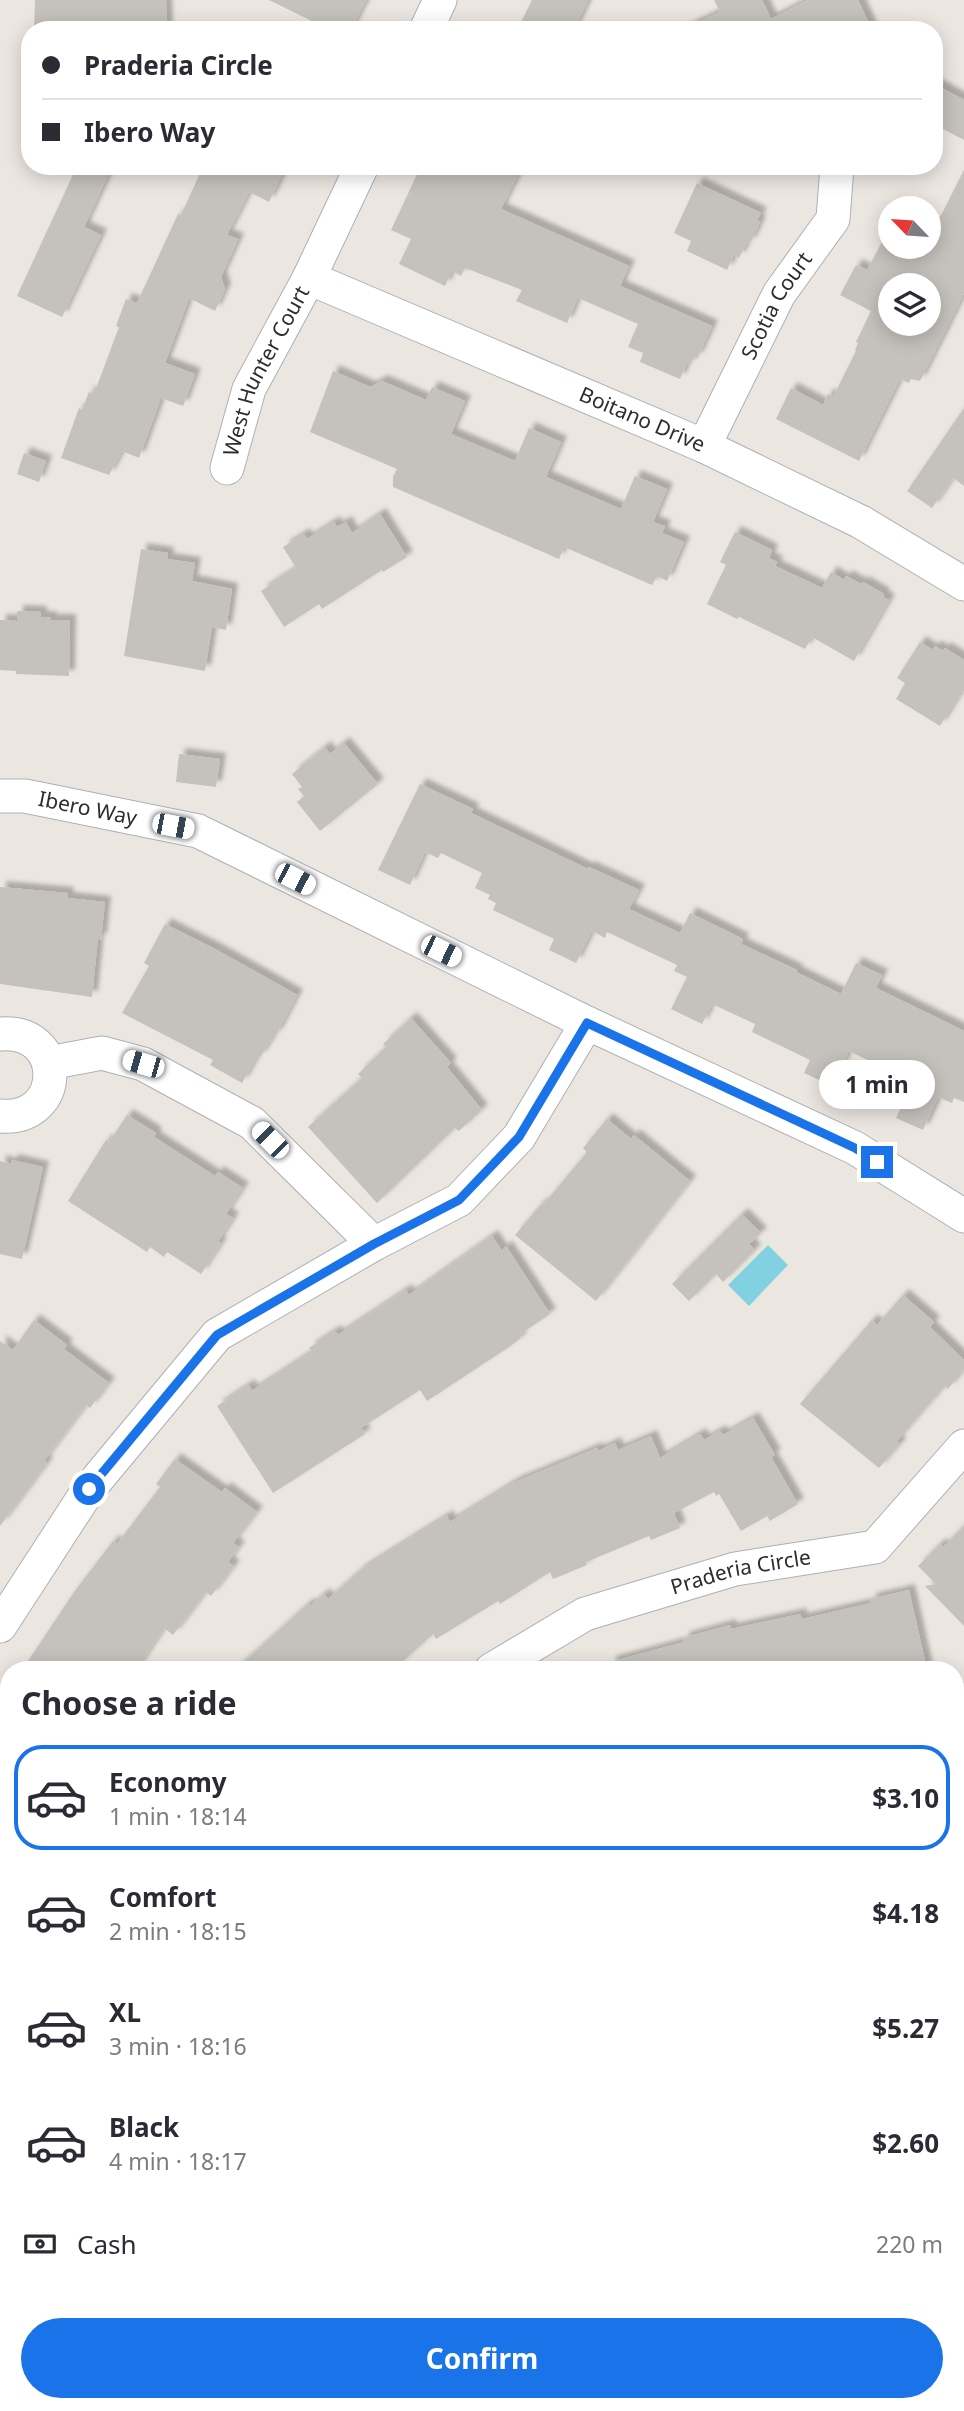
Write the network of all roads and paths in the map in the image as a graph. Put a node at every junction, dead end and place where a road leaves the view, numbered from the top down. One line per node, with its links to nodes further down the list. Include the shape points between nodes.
1 (440, 0): 2 (street)
2 (430, 21)
3 (358, 175): 5 (street, West Hunter Court)
4 (836, 175): 6 (street, Scotia Court, via 833,219 779,294)
5 (309, 278): 6 (street, Boitano Drive); 7 (street, West Hunter Court, via 249,389)
6 (704, 446): 8 (street, Boitano Drive, via 860,522)
7 (227, 468)
8 (964, 584)
9 (0, 796): 10 (street, Ibero Way, via 25,796 198,831)
10 (587, 1023): 14 (street, Ibero Way, via 855,1148); 15 (street, via 519,1137 459,1200)
11 (0, 1034): 12 (street, via 23,1035 44,1051)
12 (49, 1063): 13 (street, via 51,1078 39,1103 29,1112); 15 (street, via 102,1053 133,1061 252,1123)
13 (0, 1115)
14 (964, 1216)
15 (374, 1244): 17 (street, via 217,1335 89,1489)
16 (964, 1446): 18 (street, Praderia Circle, via 875,1547 735,1569 585,1614)
17 (0, 1626)
18 (506, 1661)

